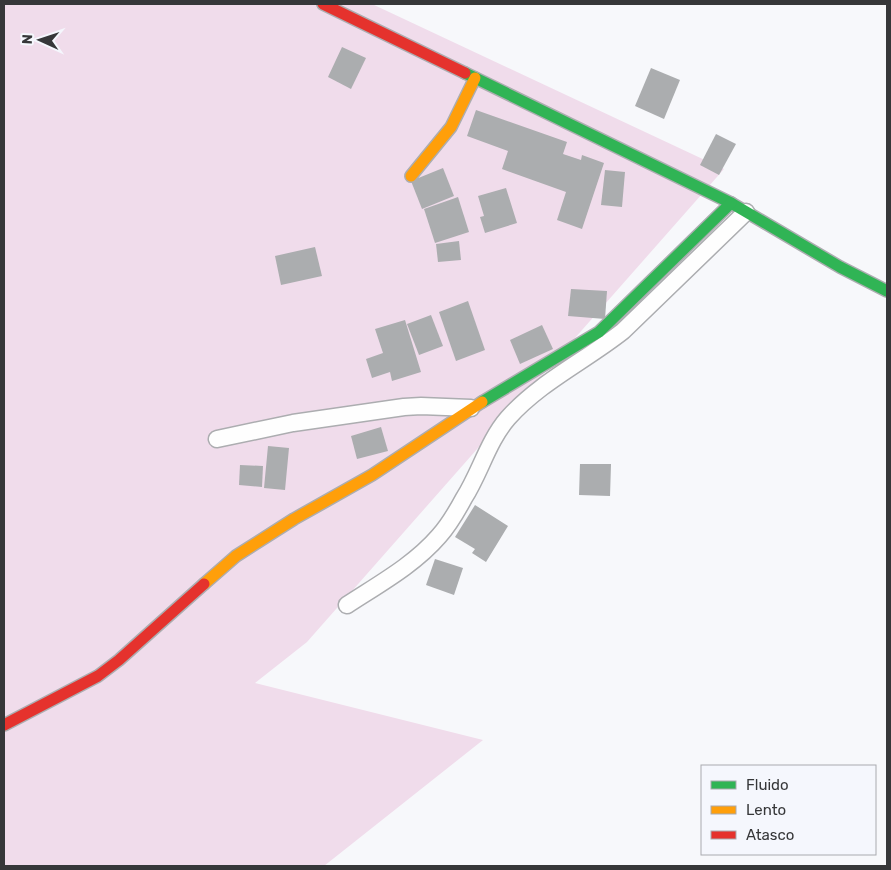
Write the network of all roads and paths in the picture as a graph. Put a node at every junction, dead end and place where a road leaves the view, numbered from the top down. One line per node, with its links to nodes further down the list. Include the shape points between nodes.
1 (323, 4): 2 (street)
2 (474, 78): 3 (street, via 451,126); 4 (street)
3 (412, 176)
4 (730, 203): 5 (street); 7 (street, via 599,332)
5 (746, 212): 6 (street); 9 (street, via 623,331 601,349 543,385 509,416 465,497 439,536 413,561)
6 (887, 291)
7 (471, 408): 8 (street, via 404,407 293,423); 10 (street, via 372,475 236,556 98,676)
8 (217, 439)
9 (348, 605)
10 (4, 725)

